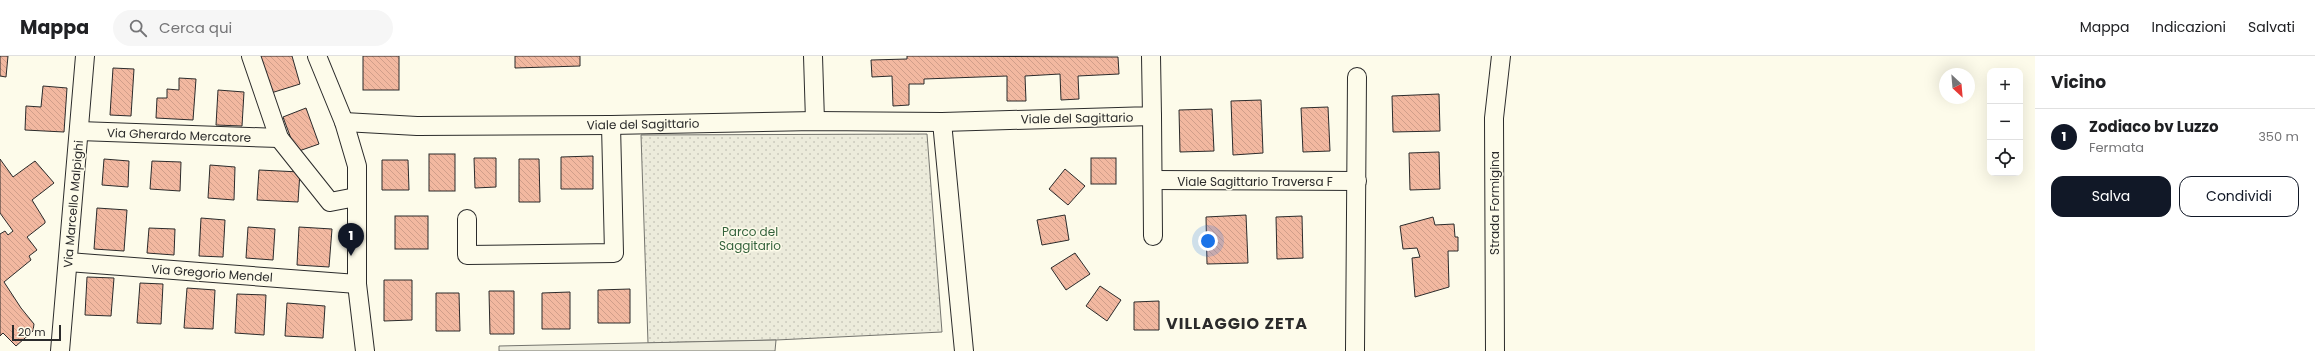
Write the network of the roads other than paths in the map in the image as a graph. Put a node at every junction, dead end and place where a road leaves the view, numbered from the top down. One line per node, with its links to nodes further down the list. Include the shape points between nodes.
1 (85, 56): 13 (street, Via Marcello Malpighi)
2 (251, 56): 14 (street)
3 (316, 56): 10 (street)
4 (813, 56): 9 (street)
5 (1151, 56): 8 (street)
6 (1501, 56): 26 (street, Strada Formigina, via 1494,118)
7 (1357, 77): 16 (street)
8 (1152, 116): 11 (street, Viale del Sagittario); 15 (street)
9 (815, 121): 11 (street, Viale del Sagittario); 12 (street, Viale del Sagittario)
10 (344, 122): 12 (street, Viale del Sagittario, via 417,126); 17 (street, via 357,166)
11 (942, 122): 24 (street)
12 (611, 125): 18 (street, via 614,253 467,255)
13 (79, 131): 14 (street, Via Gherardo Mercatore); 20 (street, Via Marcello Malpighi)
14 (279, 138): 17 (street, via 330,202)
15 (1153, 180): 16 (street, Viale Sagittario Traversa F); 19 (street)
16 (1356, 181): 25 (street)
17 (356, 197): 21 (street)
18 (466, 219)
19 (1153, 236)
20 (68, 262): 21 (street, Via Gregorio Mendel); 22 (street, Via Marcello Malpighi)
21 (357, 284): 23 (street)
22 (60, 351)
23 (365, 351)
24 (964, 351)
25 (1355, 351)
26 (1495, 351)

